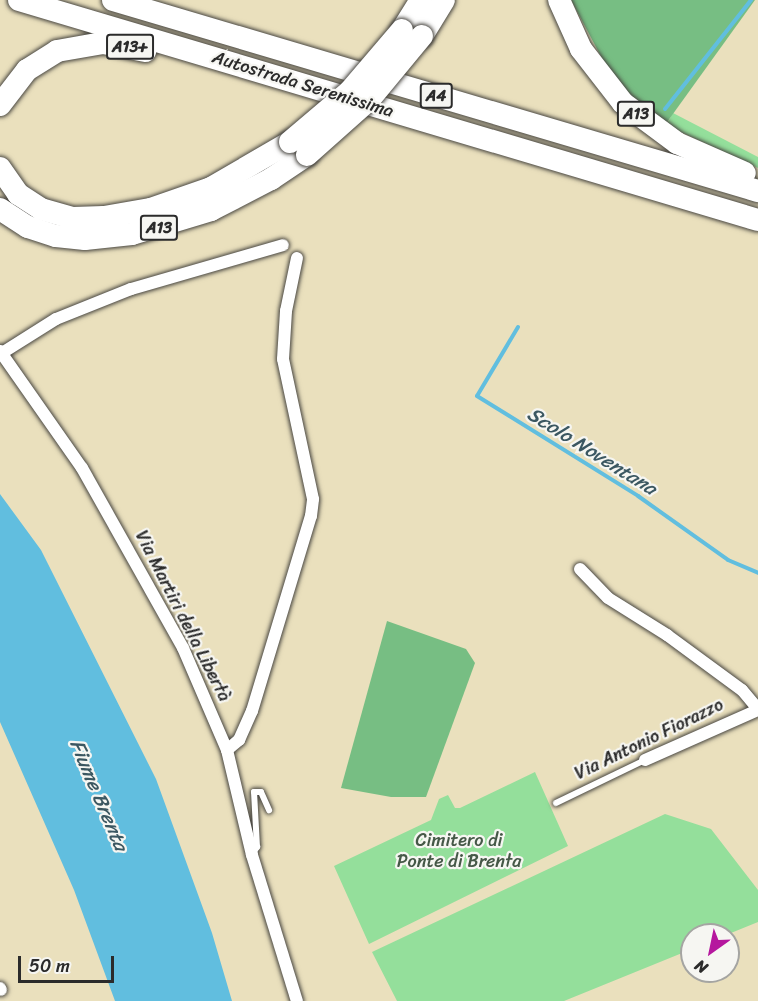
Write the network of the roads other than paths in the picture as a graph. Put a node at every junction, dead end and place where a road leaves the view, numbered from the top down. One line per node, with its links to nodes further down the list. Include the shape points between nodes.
1 (19, 0): 7 (highway, Autostrada Serenissima / A4)
2 (113, 0): 12 (highway, Autostrada Serenissima / A4)
3 (421, 0): 6 (highway, A13)
4 (444, 0): 6 (highway, A13)
5 (559, 0): 11 (highway, A13, via 581,49 623,103 677,143)
6 (412, 33): 9 (highway, A13, bridge, via 369,100)
7 (282, 77): 8 (highway, A13+, via 216,71 128,47 86,44 57,51 35,64 15,82); 14 (highway, Autostrada Serenissima / A4)
8 (0, 105)
9 (299, 149): 10 (highway, via 211,188 151,208 104,217 73,218 40,209 18,194); 13 (highway, A13, via 271,179 211,210 132,234 85,239 56,236 28,226)
10 (0, 168)
11 (758, 177)
12 (758, 191)
13 (0, 209)
14 (758, 220)
15 (283, 245): 17 (street, Via Martiri della Libertà, via 131,289 56,319)
16 (297, 258): 20 (street, via 286,311 283,359 311,491 311,516 252,711 239,740)
17 (1, 352): 20 (street, Via Martiri della Libertà, via 82,468 143,570 183,648)
18 (580, 569): 19 (street, Via Antonio Fiorazzo, via 608,598 742,690)
19 (758, 709): 21 (street, Via Antonio Fiorazzo)
20 (227, 750): 24 (street, Via Martiri della Libertà)
21 (645, 760): 22 (lane, Via Antonio Fiorazzo)
22 (556, 803)
23 (269, 810): 24 (lane, via 261,792 254,792 257,847)
24 (252, 855): 25 (street, Via Martiri della Libertà)
25 (297, 1001)

